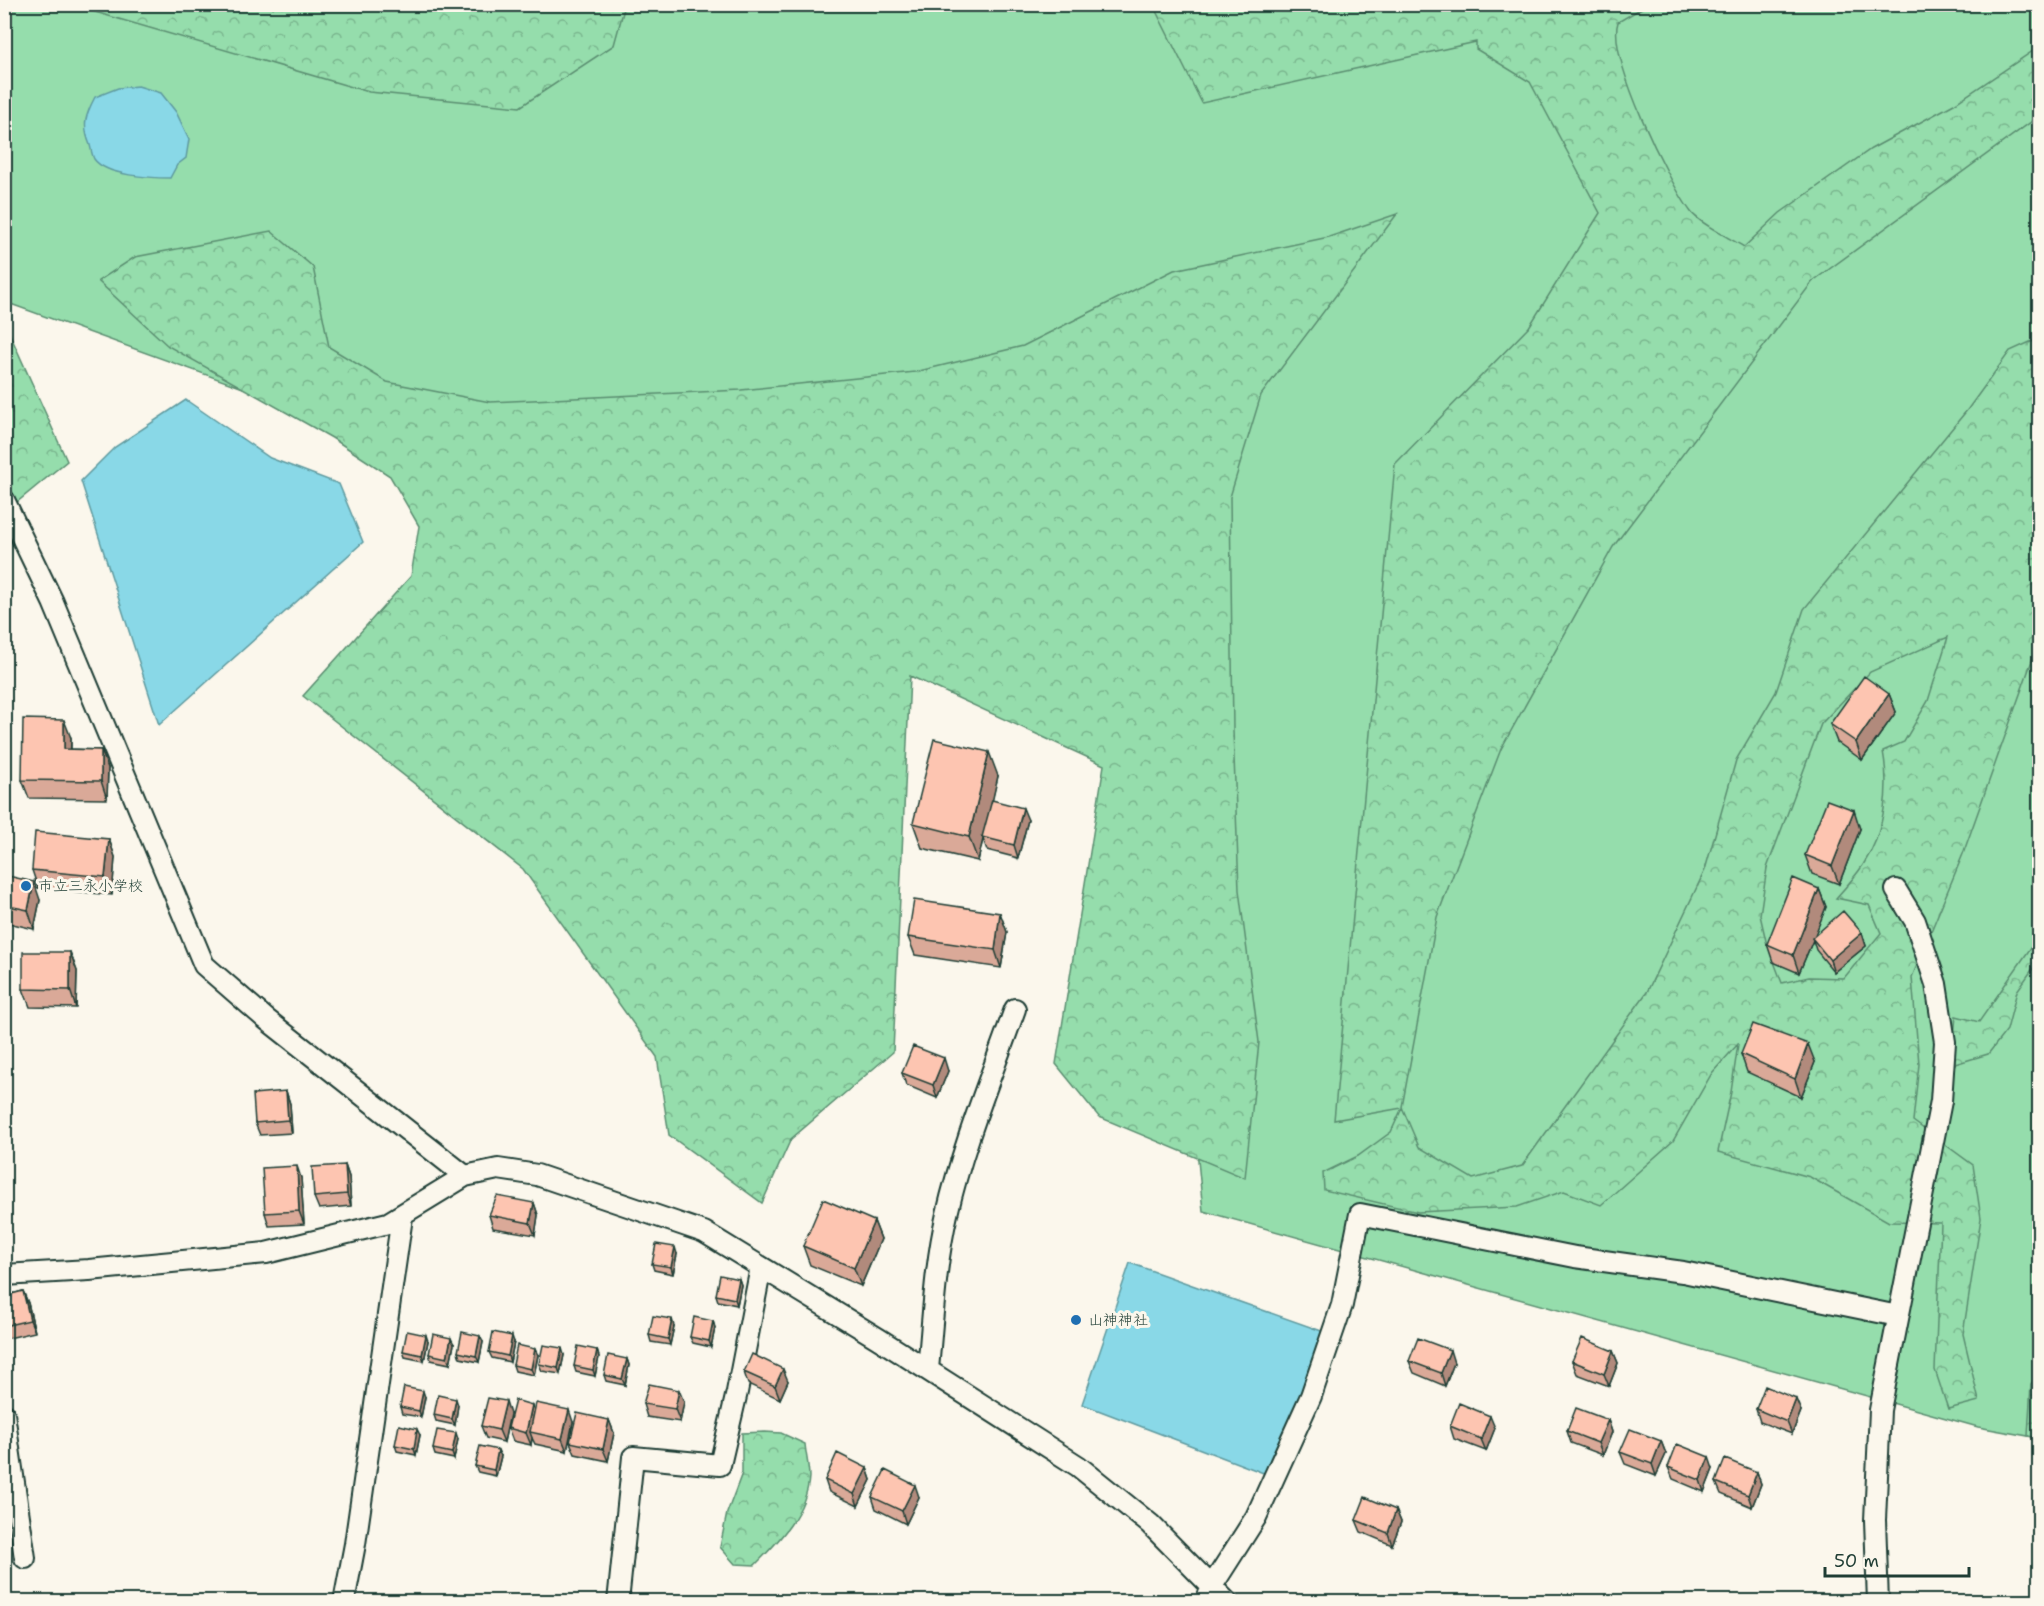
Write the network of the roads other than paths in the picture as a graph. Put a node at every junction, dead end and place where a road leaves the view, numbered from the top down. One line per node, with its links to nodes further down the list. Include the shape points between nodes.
1 (4, 500): 4 (street, via 53,602 204,965 266,1019)
2 (1896, 890): 8 (street, via 1915,921 1936,984 1945,1042 1941,1101)
3 (1016, 1010): 9 (street, via 965,1149 947,1215)
4 (465, 1176): 5 (street); 6 (street, via 498,1168 537,1175 705,1232)
5 (402, 1217): 7 (street, via 266,1253); 13 (street)
6 (761, 1267): 9 (street); 14 (street, via 720,1465 633,1457)
7 (4, 1275)
8 (1898, 1316): 12 (street, via 1683,1272 1575,1257 1360,1214 1342,1305 1311,1396 1256,1517); 16 (street, via 1880,1410 1875,1520)
9 (928, 1369): 12 (street, via 1078,1466 1150,1524)
10 (4, 1414): 11 (street)
11 (25, 1558)
12 (1209, 1594): 15 (street)
13 (344, 1602)
14 (618, 1602)
15 (1227, 1602)
16 (1878, 1602)

